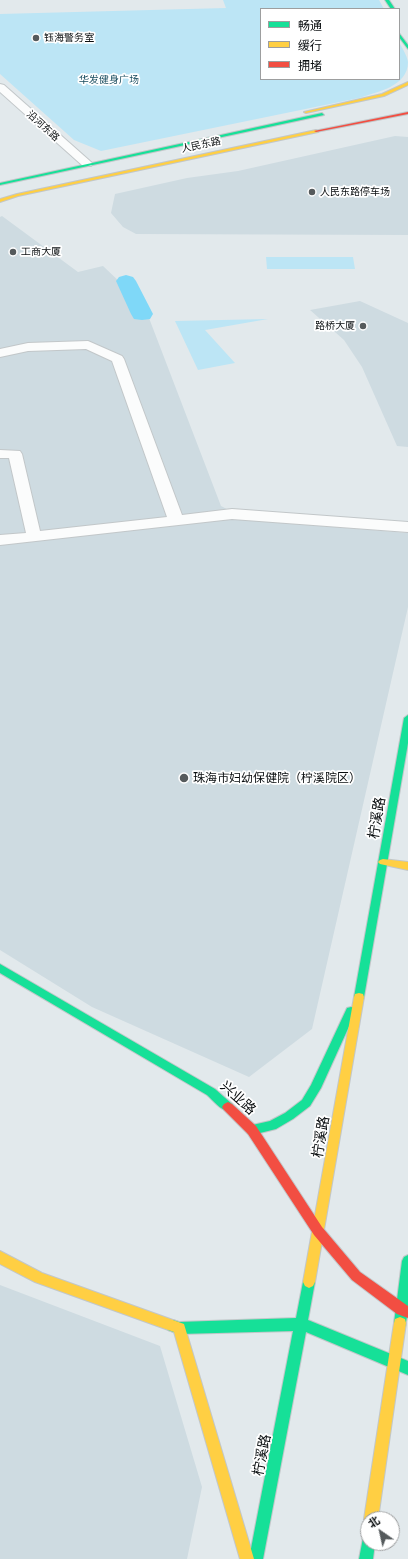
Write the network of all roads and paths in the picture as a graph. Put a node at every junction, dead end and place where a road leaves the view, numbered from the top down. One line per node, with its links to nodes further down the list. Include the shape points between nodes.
1 (404, 31): 2 (main road)
2 (408, 48)
3 (408, 82): 10 (main road, via 383,95 362,101 149,146)
4 (0, 87): 10 (street, 沿河东路)
5 (392, 101): 7 (main road, 人民东路)
6 (408, 113): 8 (main road, 人民东路)
7 (284, 122): 8 (main road); 10 (main road, 人民东路)
8 (306, 133): 11 (main road, 人民东路)
9 (305, 143): 11 (main road)
10 (92, 164): 12 (main road, 人民东路)
11 (108, 176): 13 (main road, 人民东路)
12 (0, 184)
13 (0, 200)
14 (0, 353): 16 (lane, via 28,347 88,345 118,359)
15 (0, 454): 18 (lane, via 15,454)
16 (176, 520): 17 (lane, via 232,514); 18 (lane)
17 (408, 527)
18 (34, 536): 19 (lane)
19 (0, 540)
20 (408, 718): 21 (main road, 柠溪路)
21 (383, 862): 22 (main road); 24 (main road, 柠溪路)
22 (408, 866)
23 (0, 968): 25 (main road, 兴业路, via 211,1092)
24 (360, 992): 25 (main road, via 306,1103 272,1125); 26 (main road, 柠溪路)
25 (252, 1130): 26 (main road, 兴业路)
26 (318, 1231): 29 (main road, 兴业路, via 356,1276); 30 (main road, 柠溪路)
27 (0, 1257): 31 (main road, via 39,1278)
28 (408, 1261): 29 (main road)
29 (405, 1311): 32 (main road)
30 (302, 1324): 31 (main road); 32 (main road); 36 (main road, 柠溪路)
31 (178, 1328): 35 (main road)
32 (395, 1364): 33 (main road); 34 (main road)
33 (408, 1368)
34 (372, 1511)
35 (247, 1559)
36 (256, 1559)

